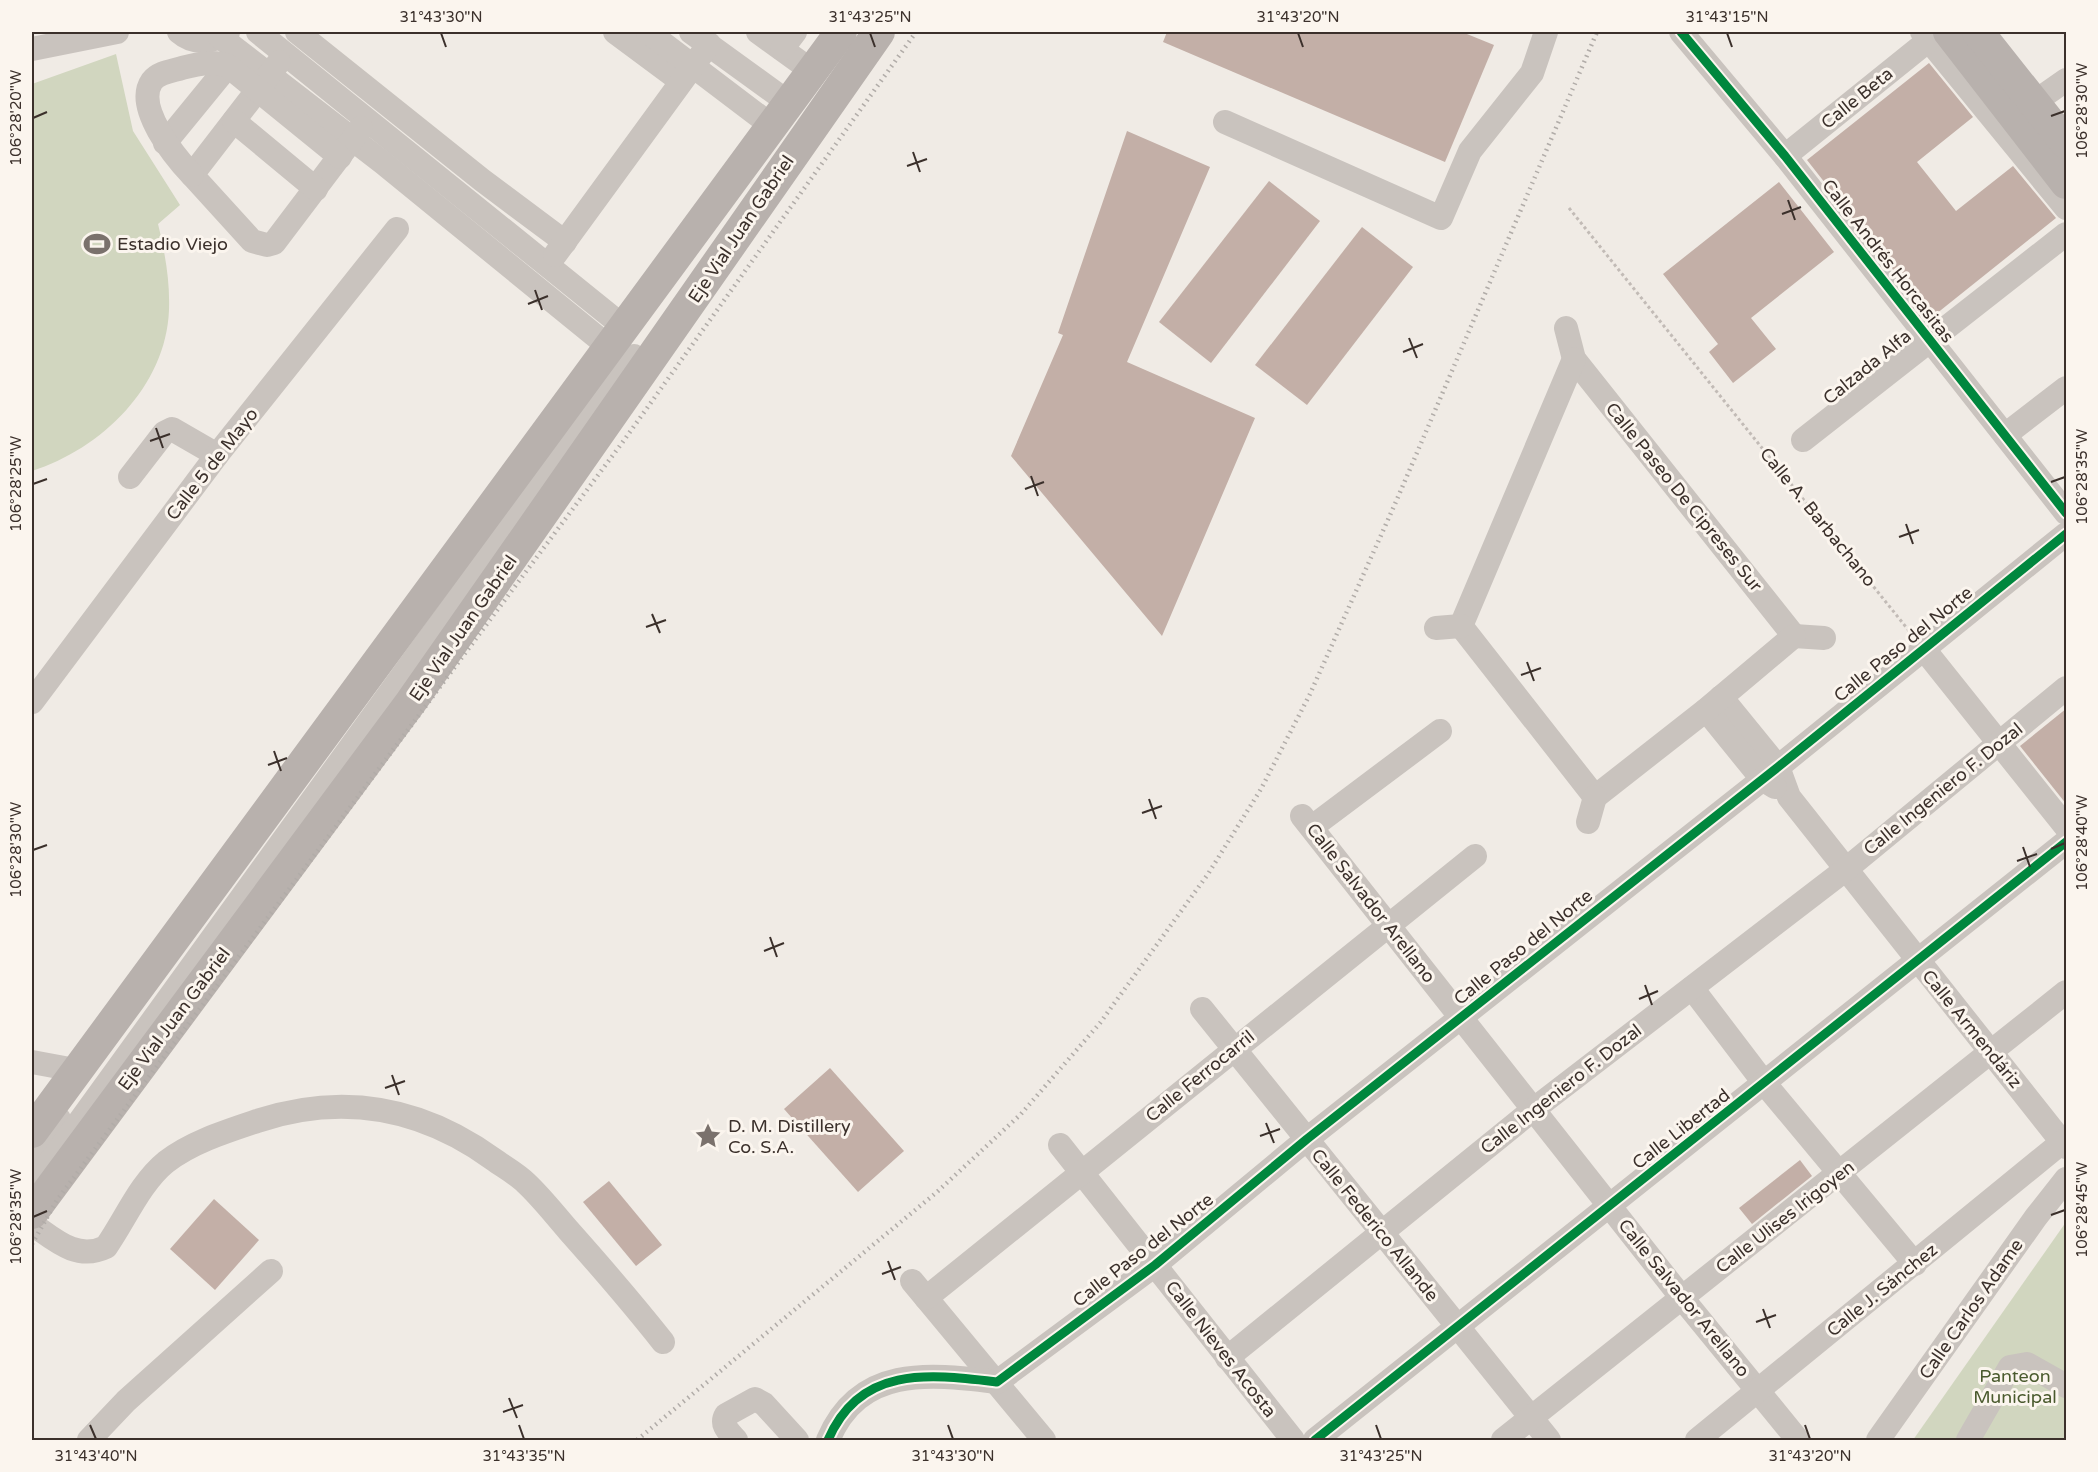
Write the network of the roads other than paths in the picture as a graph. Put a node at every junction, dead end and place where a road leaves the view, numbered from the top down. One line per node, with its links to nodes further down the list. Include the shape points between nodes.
1 (117, 32): 19 (street)
2 (179, 32): 15 (street, via 201,41)
3 (258, 32): 20 (street)
4 (297, 32): 21 (street)
5 (615, 32): 24 (street)
6 (648, 32): 24 (street)
7 (758, 32): 18 (street)
8 (841, 32): 23 (main road, Eje Vial Juan Gabriel)
9 (879, 32): 28 (main road, Eje Vial Juan Gabriel)
10 (898, 32): 28 (main road)
11 (1546, 32): 34 (street, via 1532,73 1470,151 1441,218)
12 (1681, 32): 39 (street, Calle Andrés Horcasitas)
13 (1978, 32): 36 (main road)
14 (1995, 32): 27 (street)
15 (224, 34): 26 (street)
16 (1933, 34): 39 (street, Calle Beta); 42 (main road); 45 (street)
17 (700, 38): 24 (street); 29 (street)
18 (788, 40): 23 (street)
19 (32, 49)
20 (286, 54): 21 (street); 26 (street)
21 (317, 63): 30 (street); 33 (street)
22 (228, 66): 26 (street); 35 (street); 35 (street, via 198,64 168,72 151,82 149,109)
23 (812, 71): 29 (main road, Eje Vial Juan Gabriel)
24 (687, 73): 29 (street); 50 (street)
25 (2067, 80): 27 (street)
26 (264, 83): 32 (street); 37 (street)
27 (2046, 94): 31 (street)
28 (832, 96): 48 (main road, Eje Vial Juan Gabriel)
29 (781, 114): 44 (main road, Eje Vial Juan Gabriel)
30 (367, 120): 37 (street); 38 (street)
31 (2067, 120)
32 (234, 121): 40 (street); 43 (street)
33 (410, 122): 38 (street); 41 (street)
34 (1225, 122)
35 (165, 143): 40 (street)
36 (2067, 143)
37 (346, 148): 38 (street); 43 (street)
38 (389, 152): 46 (street)
39 (1785, 156): 54 (street, Calle Andrés Horcasitas)
40 (192, 175): 43 (street, via 260,245 274,243)
41 (482, 180): 46 (street); 50 (street)
42 (2067, 183)
43 (316, 189)
44 (714, 205): 53 (main road, Eje Vial Juan Gabriel); 96 (street, via 710,230)
45 (2067, 208)
46 (462, 210): 51 (street)
47 (397, 229): 59 (street, Calle 5 de Mayo)
48 (739, 232): 100 (street, via 712,248); 102 (main road, Eje Vial Juan Gabriel, via 411,702)
49 (2067, 234): 54 (street, Calzada Alfa)
50 (565, 242): 51 (street)
51 (541, 275): 53 (street)
52 (1566, 328): 55 (street)
53 (617, 337): 89 (main road, Eje Vial Juan Gabriel)
54 (1929, 339): 57 (street, Calle Andrés Horcasitas); 58 (street, Calzada Alfa)
55 (1574, 359): 63 (street); 65 (street, Calle Paseo De Cipreses Sur)
56 (2067, 388): 57 (street)
57 (2005, 435): 61 (street, Calle Andrés Horcasitas)
58 (1803, 440)
59 (217, 455): 60 (street, via 172,429); 69 (street, Calle 5 de Mayo)
60 (130, 477)
61 (2067, 513)
62 (2067, 534): 67 (street, Calle Paso del Norte)
63 (1461, 626): 64 (street); 74 (street)
64 (1436, 628)
65 (1794, 636): 66 (street); 70 (street)
66 (1824, 638)
67 (1923, 648): 72 (street); 73 (street, Calle Paso del Norte)
68 (2067, 688): 72 (street, Calle Ingeniero F. Dozal)
69 (32, 702)
70 (1714, 703): 73 (street, Calle Armendáriz); 74 (street)
71 (1440, 731): 80 (street, Calle Salvador Arellano, via 1307,821)
72 (1999, 742): 76 (street); 79 (street, Calle Ingeniero F. Dozal)
73 (1770, 773): 79 (street, Calle Armendáriz); 85 (street, Calle Paso del Norte)
74 (1595, 797): 75 (street)
75 (1588, 822)
76 (2067, 827)
77 (2067, 842): 81 (street, Calle Libertad)
78 (1475, 856): 80 (street, Calle Ferrocarril)
79 (1845, 870): 81 (street, Calle Armendáriz); 82 (street, Calle Ingeniero F. Dozal)
80 (1388, 925): 85 (street, Calle Salvador Arellano); 86 (street, Calle Ferrocarril)
81 (1918, 961): 87 (street, Calle Armendáriz); 90 (street, Calle Libertad)
82 (1692, 988): 90 (street); 91 (street, Calle Ingeniero F. Dozal)
83 (2067, 992): 87 (street, Calle Ulises Irigoyen)
84 (1202, 1009): 86 (street, Calle Federico Allande)
85 (1461, 1018): 91 (street, Calle Salvador Arellano); 93 (street, Calle Paso del Norte)
86 (1233, 1048): 93 (street, Calle Federico Allande); 97 (street, Calle Ferrocarril)
87 (1992, 1052): 94 (street, Calle Armendáriz); 98 (street, Calle Ulises Irigoyen)
88 (32, 1062): 89 (street)
89 (75, 1070): 92 (main road, Eje Vial Juan Gabriel)
90 (1765, 1084): 98 (street); 101 (street, Calle Libertad)
91 (1534, 1109): 101 (street, Calle Salvador Arellano); 104 (street, Calle Ingeniero F. Dozal)
92 (32, 1132)
93 (1307, 1140): 104 (street, Calle Federico Allande); 106 (street, Calle Paso del Norte)
94 (2065, 1143): 105 (street, Calle J. Sánchez)
95 (1060, 1145): 97 (street, Calle Nieves Acosta)
96 (32, 1156)
97 (1083, 1172): 106 (street, Calle Nieves Acosta); 112 (street, Calle Ferrocarril, via 919,1289)
98 (1840, 1173): 105 (street); 108 (street, Calle Ulises Irigoyen)
99 (2067, 1179): 127 (street, Calle Carlos Adame)
100 (32, 1187)
101 (1610, 1206): 108 (street, Calle Salvador Arellano); 109 (street, Calle Libertad)
102 (32, 1213)
103 (32, 1224): 110 (street, via 74,1251 95,1252 106,1247 150,1178 189,1148 251,1123 311,1107 348,1105 390,1112 429,1122 465,1139 526,1182)
104 (1382, 1233): 109 (street, Calle Federico Allande); 111 (street, Calle Ingeniero F. Dozal)
105 (1915, 1264): 114 (street, Calle J. Sánchez)
106 (1155, 1265): 111 (street, Calle Nieves Acosta); 112 (street, Calle Paso del Norte)
107 (271, 1271): 117 (street, via 126,1401)
108 (1682, 1298): 114 (street, Calle Salvador Arellano); 115 (street, Calle Ulises Irigoyen)
109 (1458, 1328): 115 (street, Calle Federico Allande); 122 (street, Calle Libertad)
110 (663, 1342)
111 (1227, 1358): 121 (street, Calle Nieves Acosta)
112 (997, 1382): 119 (street, via 932,1376 882,1384 853,1401 838,1418); 120 (street)
113 (2067, 1386): 128 (street, via 2027,1364 2010,1367)
114 (1758, 1390): 125 (street, Calle J. Sánchez); 126 (street, Calle Salvador Arellano)
115 (1531, 1418): 123 (street, Calle Ulises Irigoyen); 124 (street, Calle Federico Allande)
116 (794, 1439): 118 (street, via 755,1399 723,1419)
117 (89, 1440)
118 (736, 1440)
119 (828, 1440)
120 (1044, 1440)
121 (1293, 1440)
122 (1315, 1440)
123 (1503, 1440)
124 (1549, 1440)
125 (1697, 1440)
126 (1798, 1440)
127 (1878, 1440)
128 (1968, 1440)

